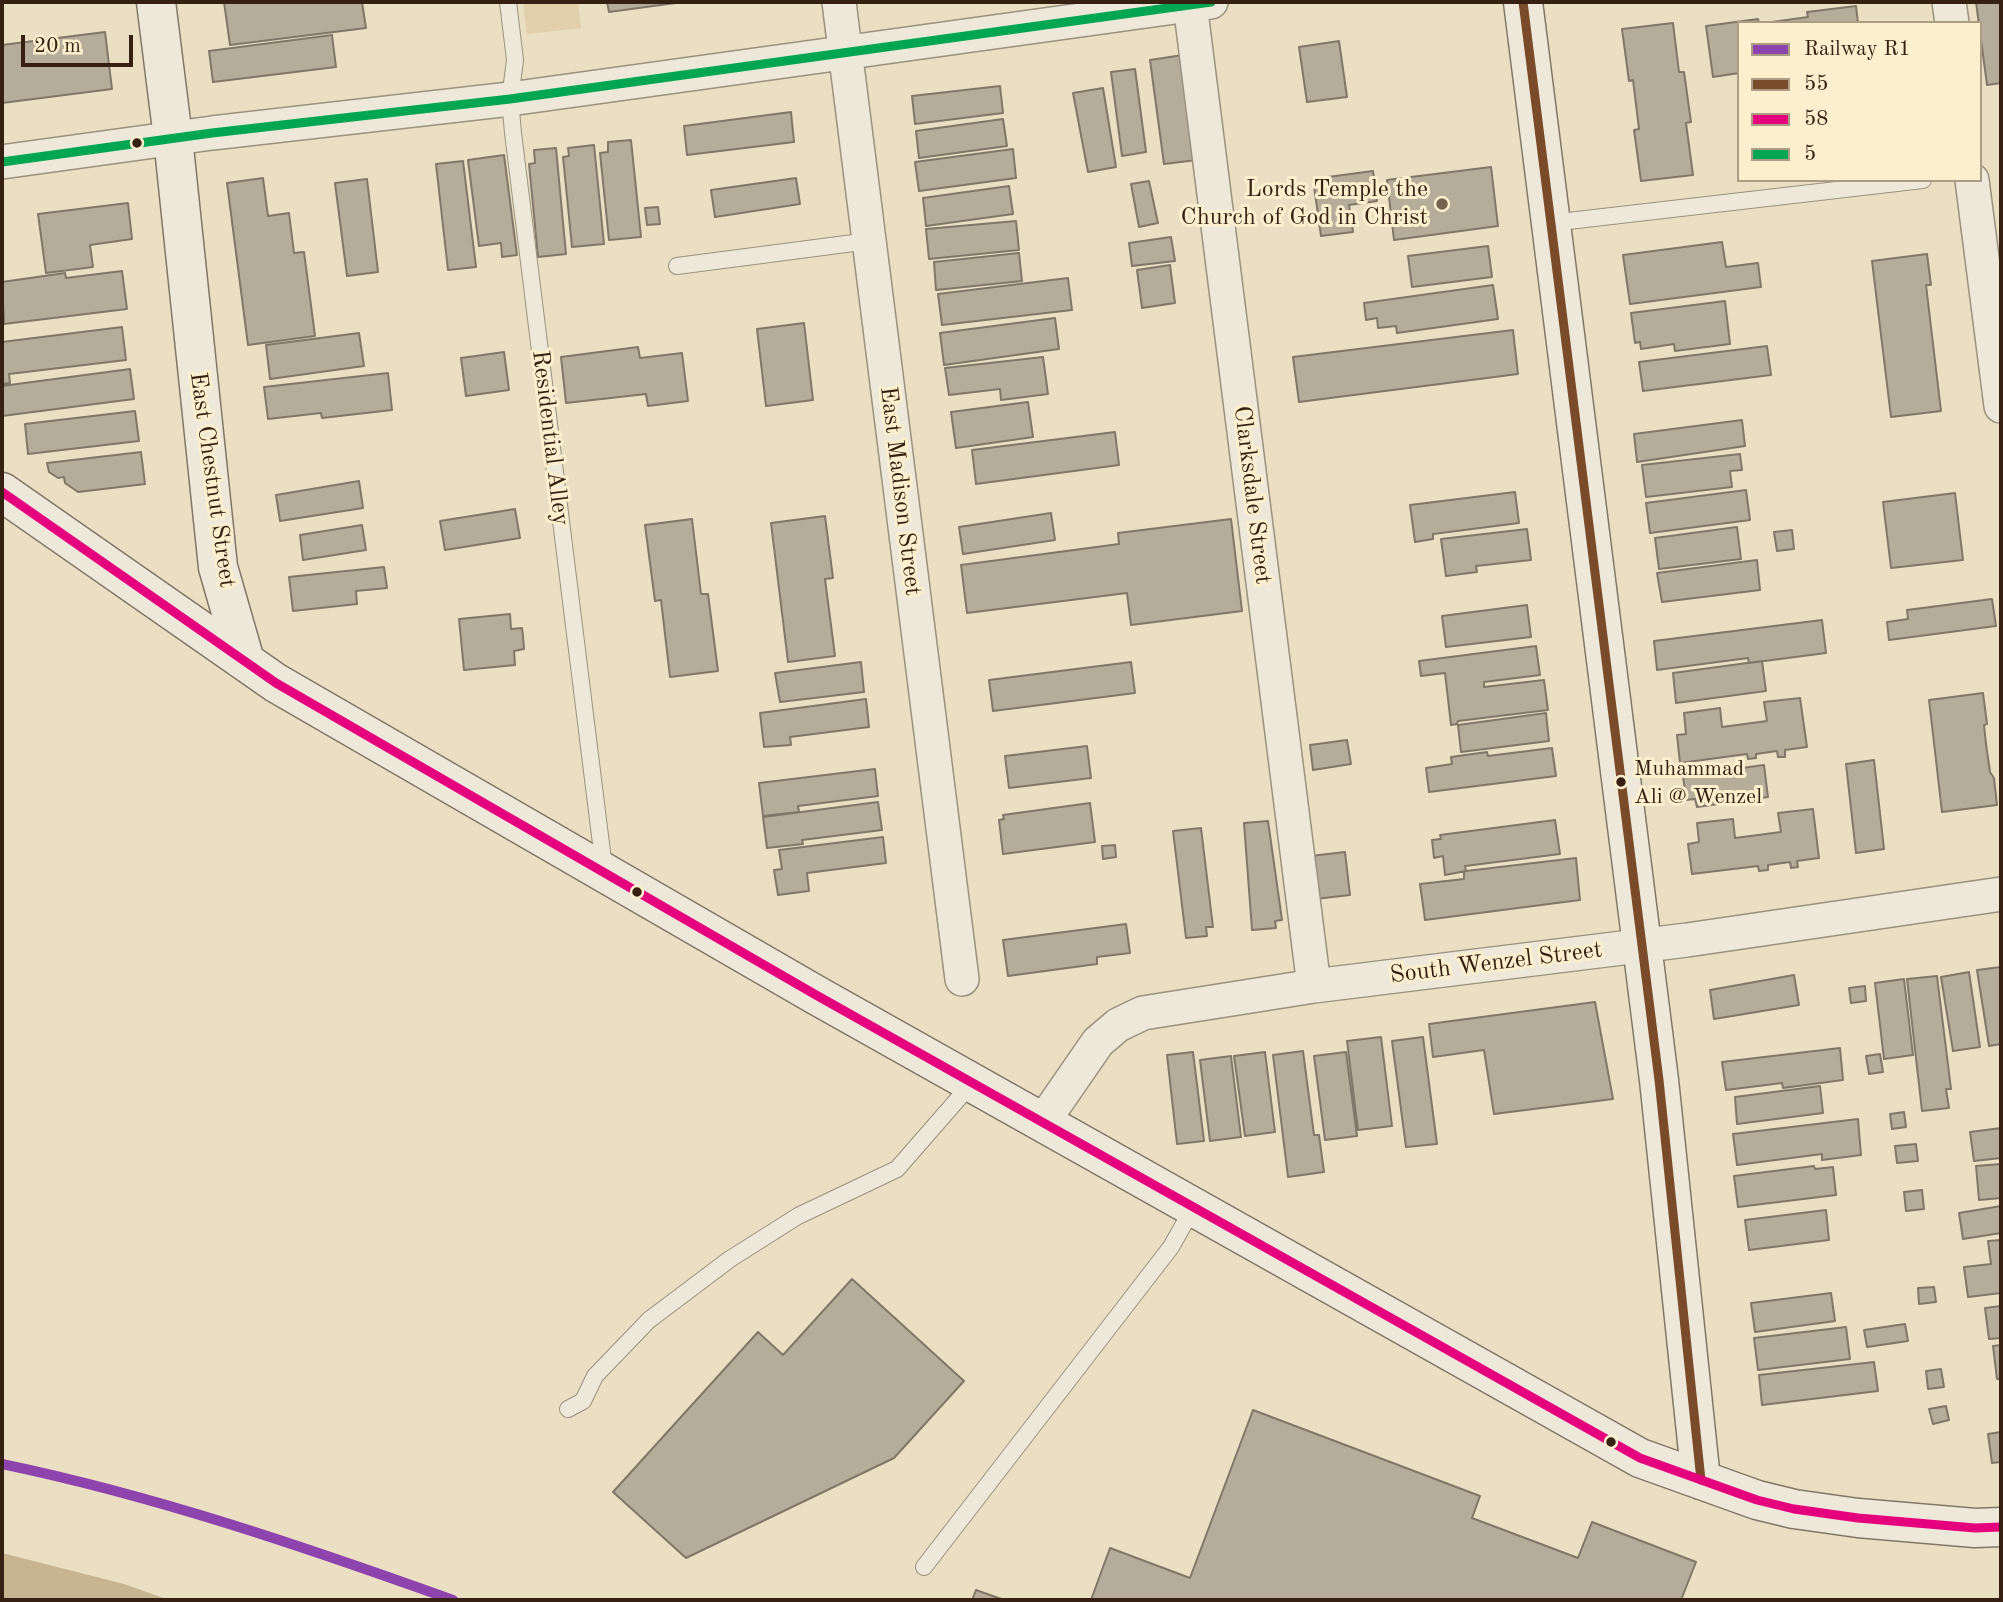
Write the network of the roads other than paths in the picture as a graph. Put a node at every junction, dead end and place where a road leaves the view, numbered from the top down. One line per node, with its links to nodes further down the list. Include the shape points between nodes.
1 (156, 2): 10 (main road, East Chestnut Street)
2 (508, 2): 9 (lane, Residential Alley, via 515,60)
3 (838, 2): 8 (street, East Madison Street)
4 (1523, 2): 14 (main road)
5 (1949, 2): 7 (street)
6 (1200, 3): 8 (street); 24 (street, Clarksdale Street)
7 (1952, 21)
8 (845, 51): 9 (street); 15 (street, East Madison Street)
9 (510, 99): 10 (street); 20 (lane, Residential Alley)
10 (173, 138): 11 (street); 19 (main road, East Chestnut Street, via 218,567)
11 (2, 162)
12 (1906, 182): 14 (lane)
13 (1972, 182): 17 (street)
14 (1551, 223): 22 (main road)
15 (869, 241): 16 (lane); 23 (street, East Madison Street)
16 (677, 266)
17 (2001, 406)
18 (2, 492): 19 (main road)
19 (245, 661): 20 (main road)
20 (604, 873): 25 (main road)
21 (2001, 894): 22 (street, South Wenzel Street)
22 (1642, 945): 24 (street, South Wenzel Street); 29 (main road)
23 (962, 979)
24 (1314, 986): 26 (street, South Wenzel Street, via 1143,1013 1118,1025 1098,1042)
25 (972, 1083): 26 (main road); 28 (lane, via 898,1169 798,1216 730,1259 649,1320 595,1376 583,1401)
26 (1042, 1124): 27 (main road)
27 (1194, 1208): 29 (main road, via 1640,1458); 31 (lane, via 1171,1247)
28 (568, 1409)
29 (1701, 1480): 30 (main road, via 1794,1509)
30 (2001, 1527)
31 (924, 1567)

